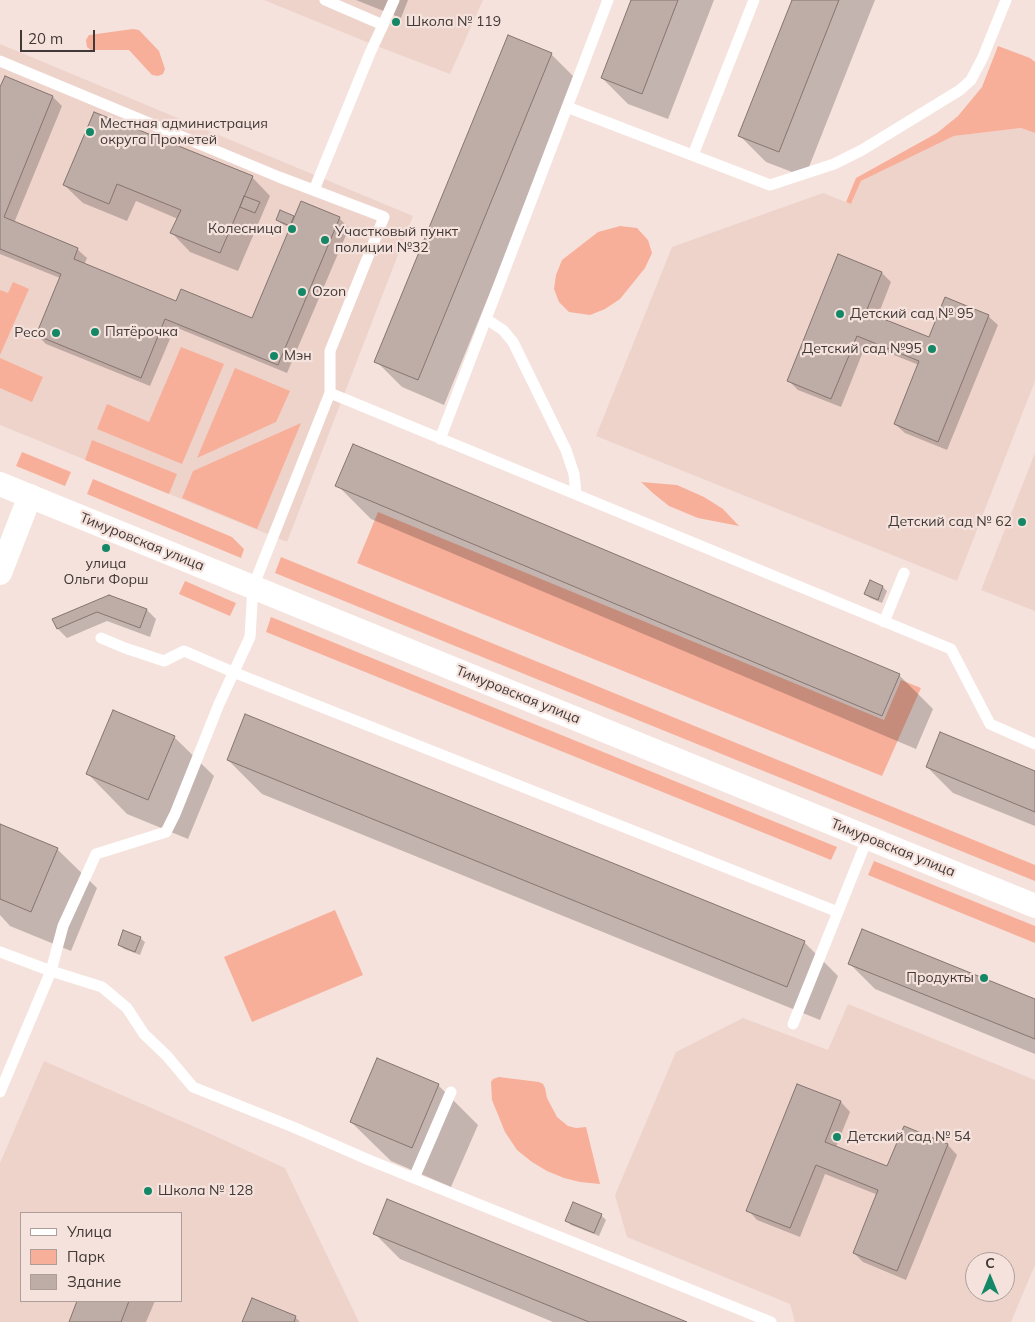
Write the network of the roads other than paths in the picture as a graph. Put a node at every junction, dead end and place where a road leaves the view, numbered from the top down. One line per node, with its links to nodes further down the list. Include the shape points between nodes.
1 (325, 0): 6 (lane)
2 (394, 0): 6 (lane)
3 (608, 0): 8 (lane)
4 (754, 0): 9 (lane)
5 (1006, 0): 9 (lane, via 971,80 960,90 834,164 770,185)
6 (383, 25): 10 (lane)
7 (0, 60): 10 (lane)
8 (567, 107): 9 (lane); 11 (lane)
9 (693, 155)
10 (314, 190): 12 (lane, via 384,217 330,351)
11 (486, 319): 13 (lane); 15 (lane, via 503,330 513,342 566,450)
12 (330, 393): 13 (lane); 19 (lane)
13 (440, 438): 15 (lane)
14 (0, 484): 16 (street, Тимуровская улица)
15 (576, 494): 20 (lane)
16 (30, 496): 18 (street); 19 (street, Тимуровская улица)
17 (904, 573): 20 (lane)
18 (0, 574)
19 (254, 587): 22 (lane, via 250,637); 24 (street, Тимуровская улица)
20 (884, 622): 23 (lane, via 951,650 990,724)
21 (101, 638): 22 (lane, via 164,661 184,651)
22 (233, 672): 26 (lane); 28 (lane, via 166,832 96,854 63,926)
23 (1035, 744)
24 (868, 838): 25 (street, Тимуровская улица); 26 (lane)
25 (1035, 906)
26 (838, 912): 29 (lane)
27 (0, 952): 28 (lane)
28 (51, 971): 30 (lane); 32 (lane, via 102,988 128,1008 144,1034 193,1087)
29 (793, 1024)
30 (0, 1092)
31 (451, 1092): 32 (lane)
32 (414, 1178): 33 (lane)
33 (771, 1322)

